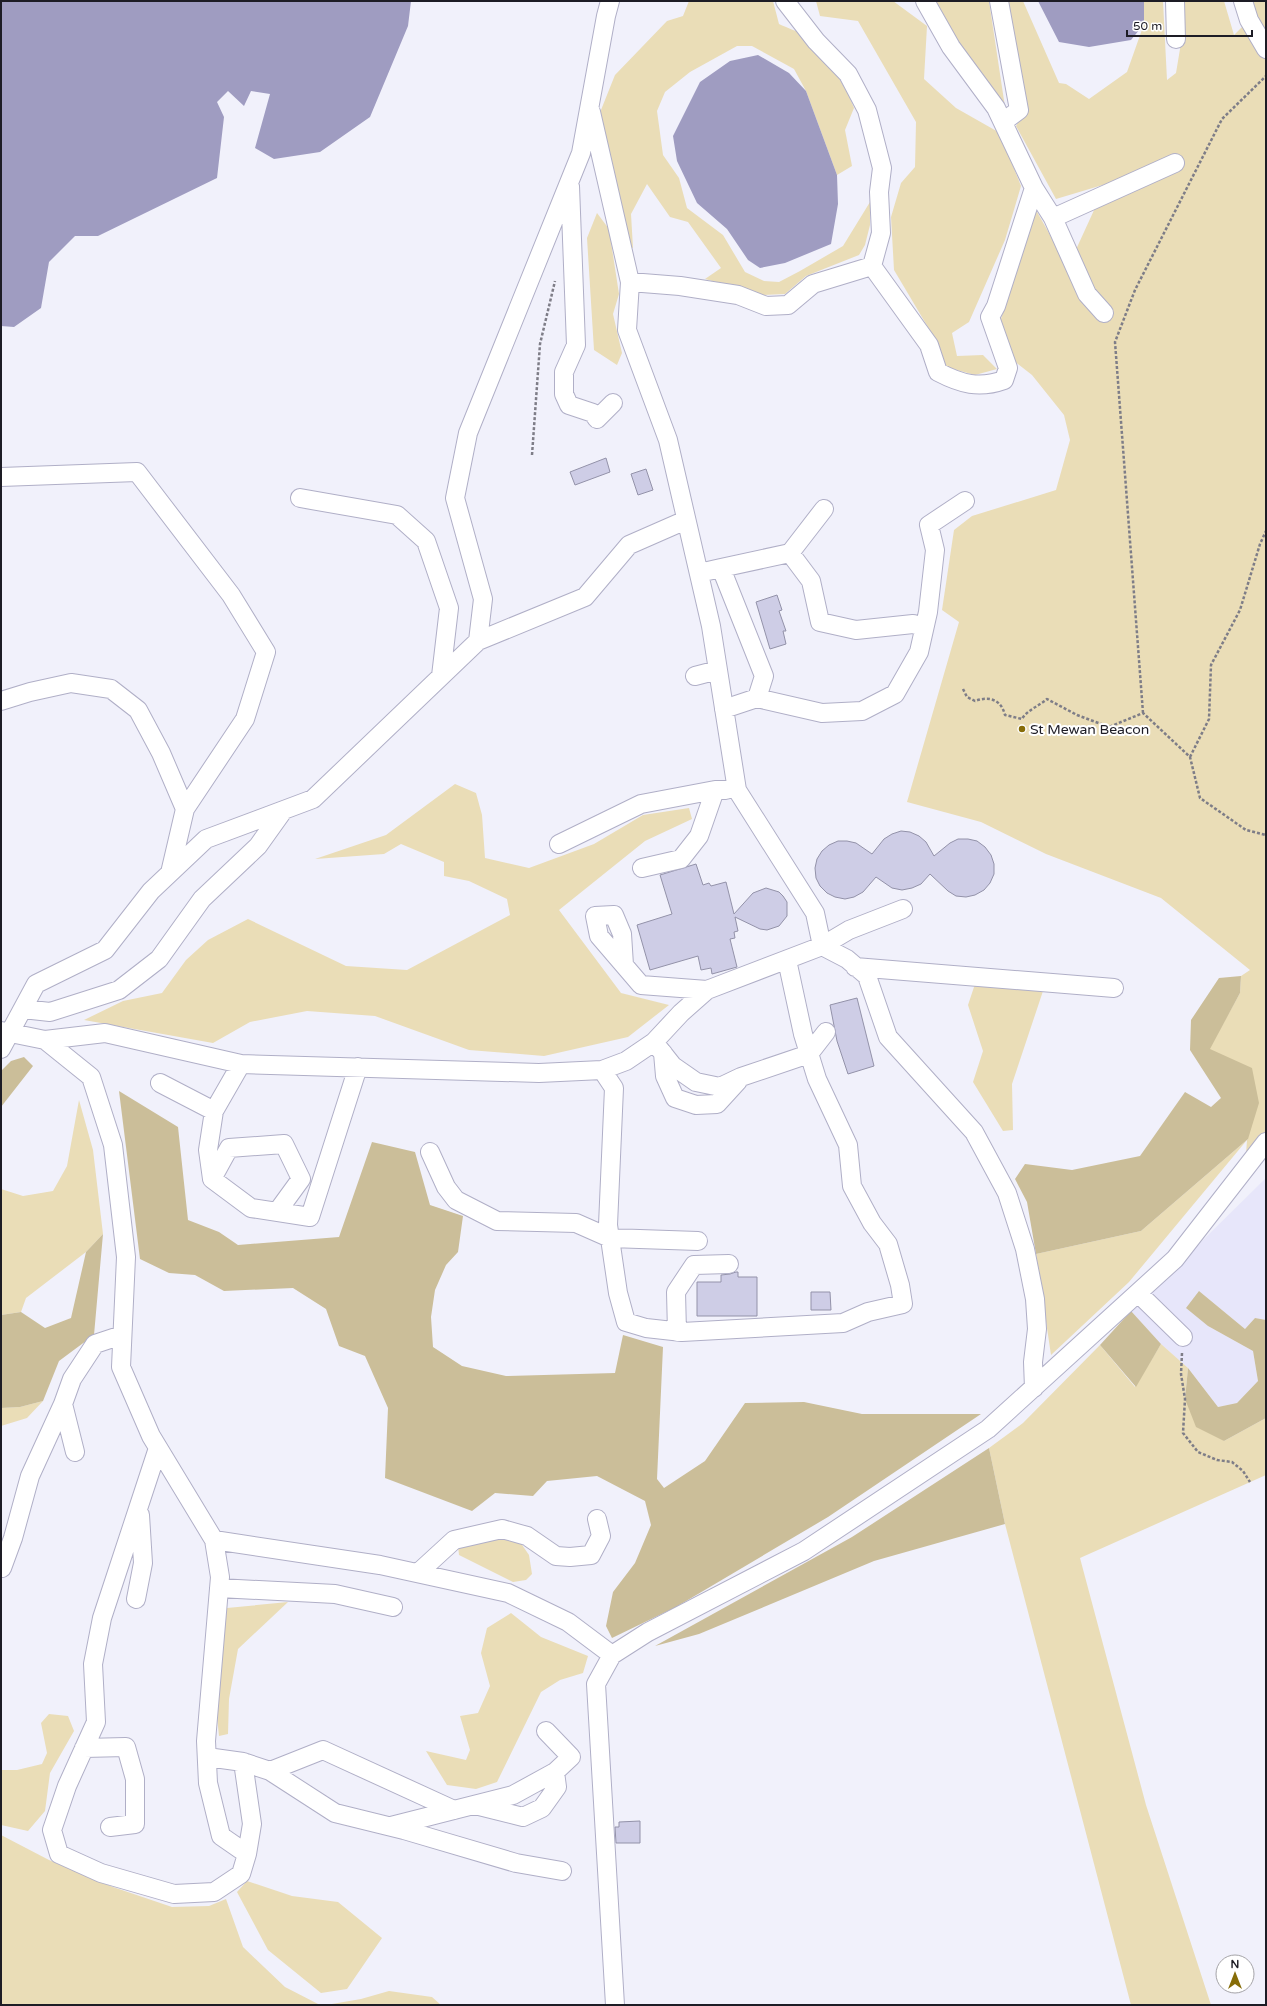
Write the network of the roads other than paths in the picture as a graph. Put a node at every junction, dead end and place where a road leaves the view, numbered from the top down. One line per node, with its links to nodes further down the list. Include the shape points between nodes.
1 (610, 1): 9 (street)
2 (785, 1): 15 (street, via 816,41 848,74 867,110 882,168 879,192 881,233)
3 (925, 1): 10 (street, via 950,47 996,108)
4 (999, 1): 10 (street, via 1019,110)
5 (1176, 1): 7 (street)
6 (1243, 1): 8 (street, via 1249,20)
7 (1176, 39)
8 (1266, 49)
9 (590, 105): 12 (street, via 581,153); 16 (street)
10 (1003, 122): 13 (street)
11 (1175, 164): 14 (street)
12 (570, 179): 18 (street, via 576,345 564,372 564,394 569,405 592,413 597,419); 28 (street, via 468,433 455,498 483,599)
13 (1034, 188): 14 (street); 15 (street, via 990,317 1008,368 1004,380 978,386 948,378 938,372 929,345)
14 (1053, 218): 17 (street, via 1087,294)
15 (872, 266): 16 (street, via 813,284 788,305 766,306 738,295 680,286)
16 (630, 282): 23 (street, via 627,330 668,440)
17 (1104, 313)
18 (613, 403)
19 (1, 477): 37 (street, via 137,472 231,595 266,652 245,718)
20 (300, 498): 30 (street, via 397,515 426,541 449,608)
21 (965, 501): 27 (street, via 929,525 935,550)
22 (824, 509): 24 (street)
23 (686, 520): 26 (street); 28 (street, via 629,545 585,597)
24 (790, 553): 25 (street); 27 (street, via 811,581 820,622 856,630 913,624)
25 (721, 568): 26 (street); 32 (street, via 764,676)
26 (698, 573): 29 (street, via 711,626)
27 (924, 628): 32 (street, via 919,652 895,694 862,711 822,713)
28 (478, 641): 30 (street)
29 (718, 670): 31 (street); 34 (street)
30 (441, 676): 38 (street, via 313,799)
31 (695, 676)
32 (757, 698): 34 (street)
33 (1, 701): 37 (street, via 71,683 111,689 138,710)
34 (724, 709): 36 (street)
35 (716, 790): 36 (street); 39 (street, via 641,804); 40 (street, via 699,836 681,860)
36 (737, 790): 43 (street, via 815,914)
37 (185, 809): 41 (street)
38 (283, 811): 41 (street, via 206,839); 49 (street, via 258,846 202,899 159,959 119,990 50,1012)
39 (559, 844)
40 (642, 868)
41 (170, 872): 49 (street, via 151,891 105,950 36,984)
42 (903, 909): 43 (street, via 849,930)
43 (822, 946): 44 (street); 46 (street, via 847,959)
44 (787, 960): 48 (street); 55 (street)
45 (624, 965): 48 (street, via 641,985)
46 (855, 967): 47 (street); 73 (street, via 867,976 888,1037 974,1132 1007,1193 1025,1249 1035,1300 1037,1329 1033,1362)
47 (1114, 988)
48 (707, 990): 53 (street, via 681,1013)
49 (23, 1009): 50 (street)
50 (6, 1032): 52 (street); 54 (street)
51 (826, 1032): 55 (street)
52 (45, 1040): 56 (street, via 105,1033); 71 (street, via 91,1077 113,1145 126,1257)
53 (659, 1048): 58 (street); 59 (street, via 673,1066 696,1082 720,1087); 59 (street, via 665,1076 675,1098 696,1104 717,1104)
54 (1, 1049)
55 (809, 1054): 59 (street); 70 (street, via 816,1080 848,1145 852,1186 872,1223 888,1244 903,1304 868,1312 843,1323)
56 (240, 1064): 57 (street); 61 (street)
57 (358, 1068): 58 (street, via 539,1073); 65 (street, via 310,1217)
58 (602, 1070): 66 (street, via 614,1088 608,1225)
59 (741, 1077)
60 (160, 1083): 61 (street)
61 (214, 1111): 64 (street, via 208,1150)
62 (1266, 1142): 69 (street, via 1175,1258)
63 (430, 1152): 66 (street, via 446,1187 456,1200 497,1221 576,1223)
64 (212, 1179): 65 (street, via 251,1208); 65 (street, via 229,1148 284,1144 301,1179)
65 (277, 1212)
66 (610, 1238): 67 (street); 70 (street, via 618,1293 626,1322 646,1328)
67 (698, 1241)
68 (729, 1264): 70 (street, via 694,1265 676,1292)
69 (1138, 1292): 72 (street); 73 (street)
70 (677, 1332)
71 (122, 1335): 74 (street, via 95,1344 72,1379); 75 (street, via 121,1367)
72 (1183, 1337)
73 (1034, 1388): 85 (street, via 988,1429 804,1551 648,1632)
74 (63, 1404): 76 (street); 80 (street, via 30,1476 14,1538)
75 (158, 1448): 77 (street); 79 (street)
76 (75, 1452)
77 (140, 1504): 83 (street, via 142,1563); 87 (street, via 102,1618 93,1664 96,1722)
78 (597, 1519): 81 (street, via 601,1536 591,1555 556,1556 527,1536 502,1529 454,1540)
79 (214, 1540): 81 (street); 82 (street, via 220,1577)
80 (2, 1568)
81 (418, 1573): 85 (street, via 508,1593 568,1622)
82 (219, 1588): 84 (street, via 335,1594); 88 (street, via 206,1741)
83 (136, 1599)
84 (393, 1607)
85 (612, 1655): 98 (street, via 596,1684)
86 (546, 1731): 91 (street, via 572,1757)
87 (84, 1748): 95 (street, via 126,1747 135,1779 135,1824); 96 (street, via 67,1786 52,1830 59,1854 101,1874 174,1894 214,1892 241,1874)
88 (207, 1757): 89 (street); 96 (street, via 208,1783 221,1836)
89 (243, 1762): 90 (street); 96 (street, via 252,1824)
90 (270, 1771): 93 (street, via 323,1750); 94 (street, via 335,1813)
91 (555, 1772): 92 (street, via 513,1795); 92 (street, via 557,1787 542,1808 523,1818)
92 (475, 1805): 93 (street)
93 (454, 1810): 94 (street)
94 (390, 1826): 97 (street, via 516,1863)
95 (110, 1827)
96 (247, 1854)
97 (562, 1871)
98 (615, 2005)

